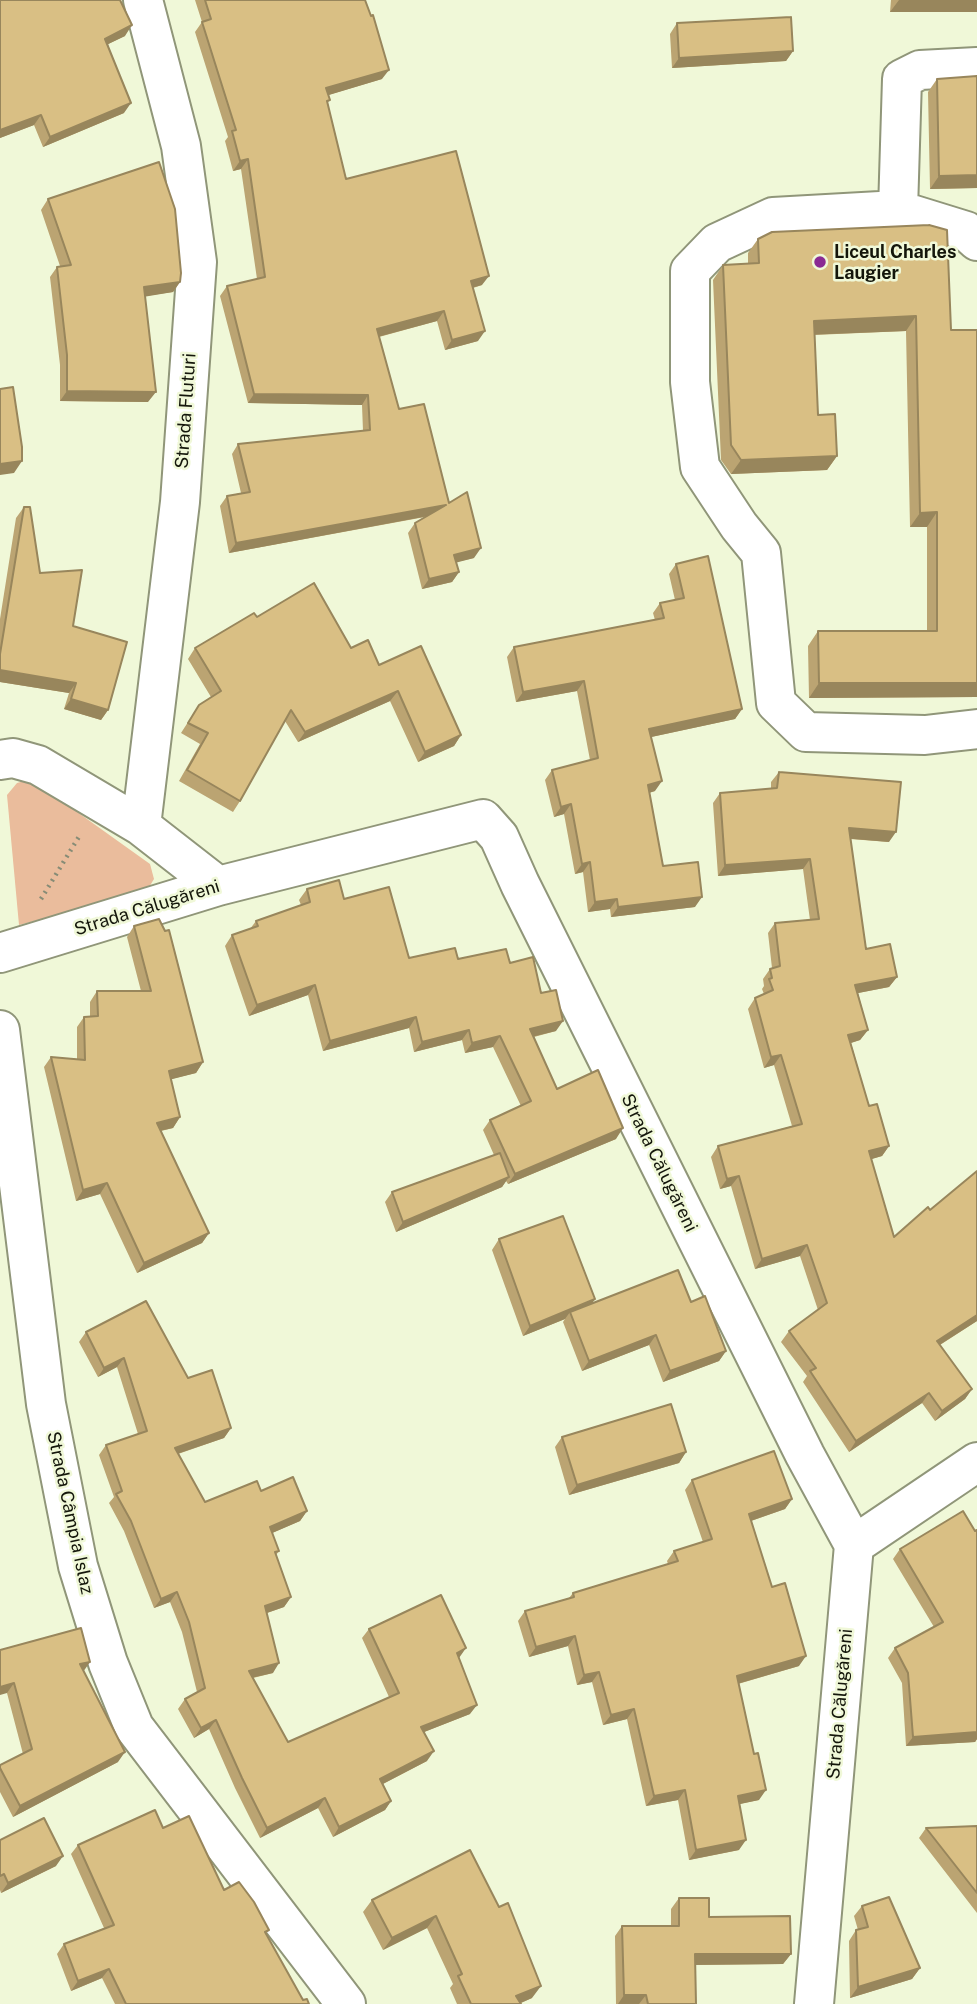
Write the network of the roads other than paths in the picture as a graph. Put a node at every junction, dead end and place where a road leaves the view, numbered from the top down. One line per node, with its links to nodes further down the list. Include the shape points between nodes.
1 (143, 0): 7 (street, Strada Fluturi, via 181,146 197,262 180,502)
2 (977, 67): 3 (street, via 920,70 901,79)
3 (898, 210): 4 (street, via 966,231); 5 (street, via 773,217 717,243 690,271 690,382 700,467 761,553 776,703 807,732 925,735)
4 (977, 241)
5 (977, 729)
6 (0, 760): 7 (street, via 13,758 38,765)
7 (141, 826): 8 (street)
8 (218, 886): 9 (street, Strada Călugăreni); 12 (street, Strada Călugăreni, via 483,819 499,836 804,1455)
9 (5, 951)
10 (0, 1030): 13 (street, Strada Câmpia Islaz, via 46,1404 78,1566 108,1663 134,1727)
11 (977, 1462): 12 (street)
12 (854, 1545): 14 (street, Strada Călugăreni)
13 (346, 2004)
14 (814, 2004)

